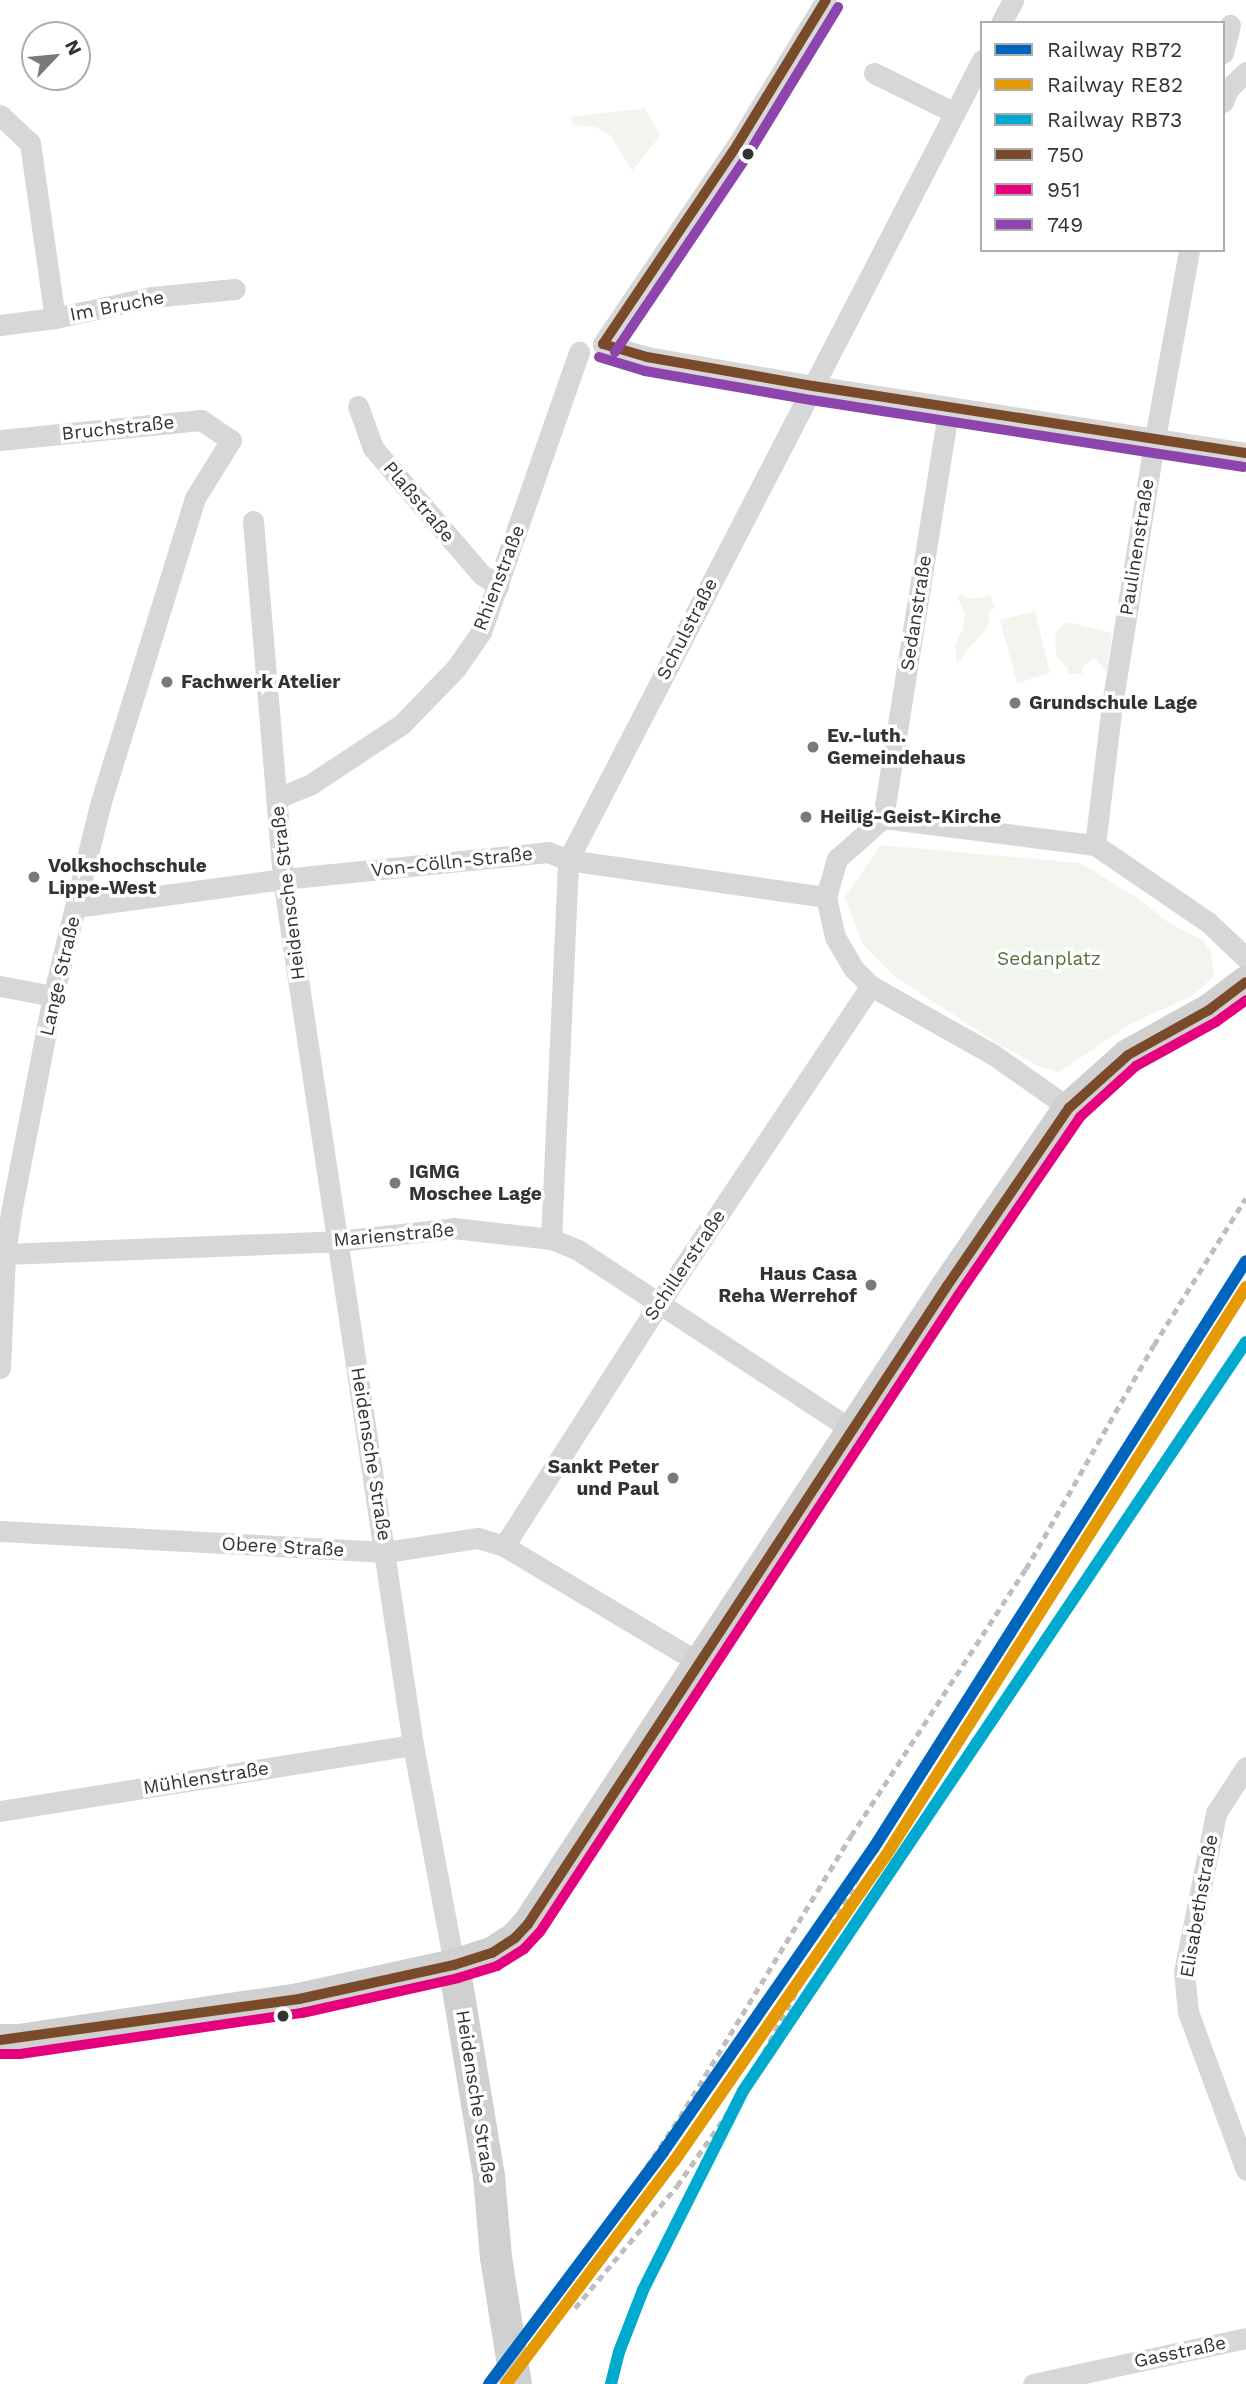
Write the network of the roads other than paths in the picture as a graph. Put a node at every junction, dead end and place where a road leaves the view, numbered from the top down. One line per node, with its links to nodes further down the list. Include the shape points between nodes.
1 (826, 0): 17 (street, via 737,145 603,344 647,357)
2 (1013, 0): 3 (street)
3 (1002, 21)
4 (1230, 25): 5 (street)
5 (1225, 45)
6 (980, 64): 10 (street, Schulstraße)
7 (1246, 72): 9 (street)
8 (874, 73): 10 (street)
9 (1225, 97)
10 (955, 113): 17 (street, Schulstraße)
11 (2, 116): 14 (street, via 30,143)
12 (1189, 252): 20 (street, Paulinenstraße)
13 (235, 289): 14 (street, Im Bruche, via 152,297)
14 (55, 318): 15 (street, Im Bruche)
15 (0, 325)
16 (579, 352): 25 (street, Rhienstraße)
17 (813, 386): 19 (street); 29 (street, Schulstraße)
18 (358, 406): 25 (street, Plaßstraße, via 373,448 481,574)
19 (949, 408): 20 (street); 27 (street, Sedanstraße)
20 (1155, 438): 23 (street); 28 (street, Paulinenstraße, via 1102,771)
21 (0, 440): 22 (street, Bruchstraße, via 201,420)
22 (231, 440): 32 (street, Lange Straße, via 195,498 100,805)
23 (1246, 453)
24 (253, 521): 26 (street, Heidensche Straße)
25 (498, 586): 26 (street, Rhienstraße, via 481,632 456,668 402,724 311,784)
26 (277, 798): 30 (street, Heidensche Straße)
27 (883, 818): 28 (street); 31 (street, via 837,859)
28 (1095, 845): 33 (street, via 1208,922)
29 (568, 860): 30 (street, Von-Cölln-Straße, via 548,852); 31 (street, Von-Cölln-Straße); 39 (street, Schulstraße)
30 (283, 878): 32 (street, Von-Cölln-Straße); 40 (street, Heidensche Straße)
31 (826, 897): 36 (street, via 835,937 853,968)
32 (76, 907): 37 (street, Lange Straße)
33 (1246, 958)
34 (1246, 982): 38 (main road, via 1209,1010 1128,1055)
35 (0, 986): 37 (street)
36 (871, 986): 38 (street, via 994,1055); 42 (street, Schillerstraße)
37 (53, 996): 41 (street, Lange Straße)
38 (1069, 1108): 44 (main road)
39 (551, 1239): 40 (street, Marienstraße, via 453,1228); 42 (street, Marienstraße, via 578,1250)
40 (338, 1241): 41 (street, Marienstraße); 47 (street, Heidensche Straße)
41 (5, 1254): 43 (street, Lange Straße)
42 (660, 1302): 44 (street, Marienstraße); 46 (street, Schillerstraße)
43 (0, 1368)
44 (852, 1430): 48 (main road)
45 (0, 1531): 47 (street, Obere Straße)
46 (504, 1546): 47 (street, Obere Straße, via 478,1538); 48 (street, Obere Straße)
47 (386, 1552): 49 (street, Heidensche Straße)
48 (701, 1664): 52 (main road, via 528,1924 492,1953)
49 (413, 1745): 51 (street, Mühlenstraße); 52 (street, Heidensche Straße)
50 (1246, 1767): 54 (street, Elisabethstraße, via 1216,1813 1184,1972 1188,2012)
51 (0, 1811)
52 (454, 1965): 53 (main road, via 299,1998); 57 (main road, Heidensche Straße)
53 (0, 2040)
54 (1238, 2119): 55 (street, Elisabethstraße)
55 (1246, 2170)
56 (1246, 2338): 58 (street, Gasstraße)
57 (516, 2384)
58 (1032, 2384)

